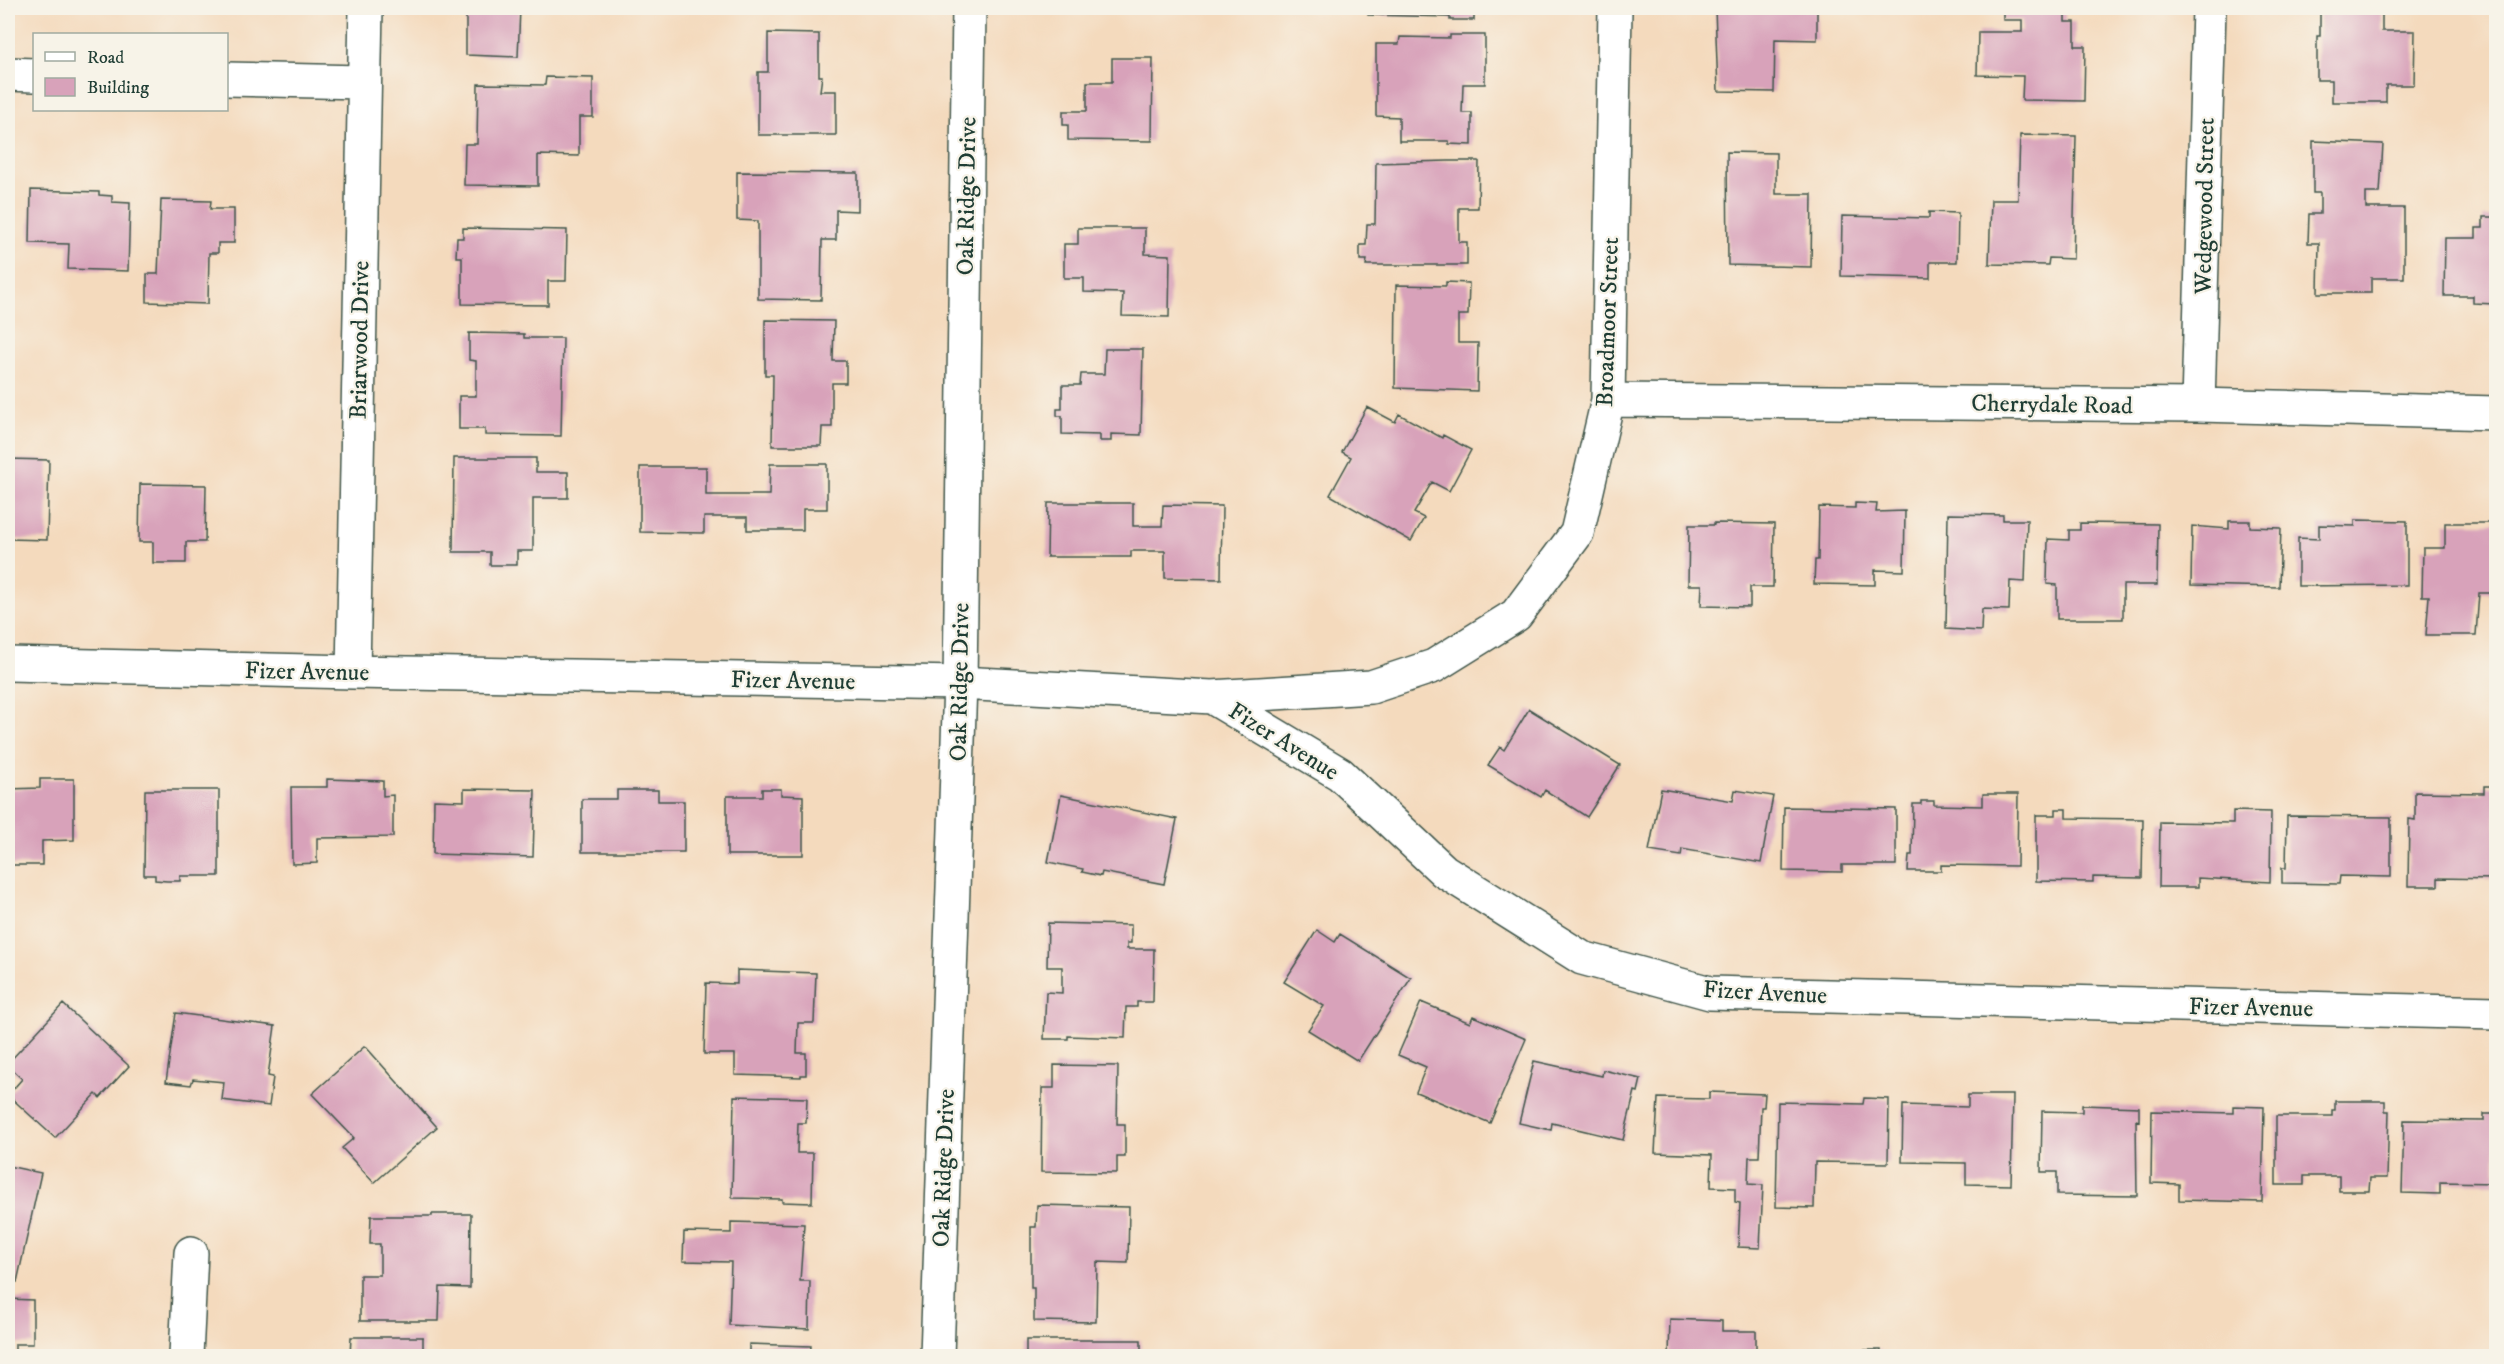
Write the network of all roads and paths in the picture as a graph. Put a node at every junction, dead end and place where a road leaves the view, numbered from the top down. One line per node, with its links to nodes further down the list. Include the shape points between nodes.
1 (366, 8): 8 (street, Briarwood Drive)
2 (969, 8): 14 (street, Oak Ridge Drive)
3 (1615, 8): 9 (street, Broadmoor Street)
4 (2209, 8): 10 (street, Wedgewood Street)
5 (8, 74): 6 (street)
6 (33, 75)
7 (228, 79): 8 (street)
8 (363, 82): 13 (street, Briarwood Drive)
9 (1608, 400): 10 (street, Cherrydale Road); 15 (street, Broadmoor Street, via 1577,533 1516,615 1434,666 1371,687)
10 (2198, 405): 11 (street, Cherrydale Road)
11 (2496, 413)
12 (8, 664): 13 (street, Fizer Avenue)
13 (353, 672): 14 (street, Fizer Avenue)
14 (960, 683): 15 (street, Fizer Avenue); 19 (street, Oak Ridge Drive)
15 (1212, 697): 16 (street, Fizer Avenue, via 1340,774 1444,871 1582,958 1710,993)
16 (2496, 1013)
17 (191, 1253): 18 (street)
18 (186, 1356)
19 (937, 1356)

